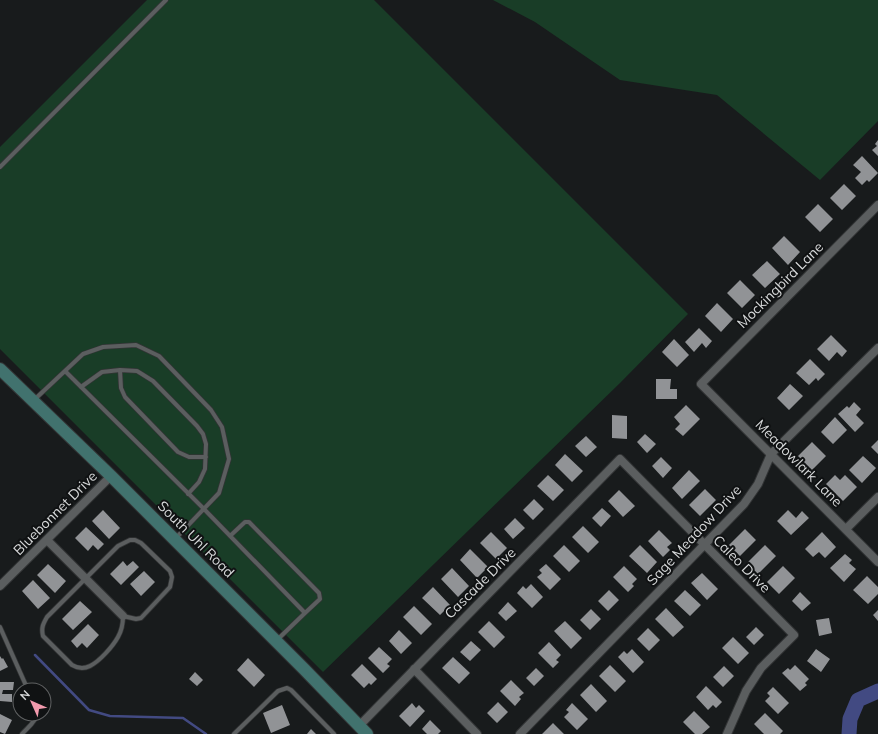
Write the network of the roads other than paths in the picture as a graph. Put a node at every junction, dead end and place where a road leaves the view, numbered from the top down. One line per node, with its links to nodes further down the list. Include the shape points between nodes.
1 (166, 0): 2 (lane)
2 (0, 167)
3 (878, 205): 8 (street, Mockingbird Lane)
4 (878, 348): 11 (street, Sage Meadow Drive)
5 (0, 369): 10 (main road, South Uhl Road)
6 (120, 370): 9 (lane, via 102,372); 12 (lane, via 137,371 164,392 203,434); 12 (lane, via 121,388 125,397 178,452 188,457)
7 (65, 371): 9 (lane); 10 (lane); 17 (lane, via 83,354 103,347 136,345 158,356 211,410 222,427 229,459 219,493)
8 (701, 384): 11 (street, Meadowlark Lane)
9 (81, 388): 15 (lane)
10 (33, 402): 14 (main road, South Uhl Road)
11 (771, 454): 18 (street, Meadowlark Lane); 22 (street, Sage Meadow Drive, via 758,484 744,504)
12 (206, 457): 15 (lane, via 206,469)
13 (620, 459): 22 (street, Caleo Drive); 30 (street, Cascade Drive)
14 (111, 476): 20 (street, Bluebonnet Drive); 21 (main road, South Uhl Road)
15 (188, 494): 17 (lane)
16 (878, 497): 18 (street)
17 (204, 509): 19 (lane); 21 (lane)
18 (846, 529): 23 (street, Meadowlark Lane)
19 (230, 536): 26 (lane); 26 (lane, via 245,522 249,522 319,593 320,599)
20 (47, 540): 24 (street); 25 (street, Bluebonnet Drive)
21 (175, 540): 29 (main road, South Uhl Road)
22 (705, 545): 38 (street, Sage Meadow Drive); 39 (street, Caleo Drive, via 794,635 761,668 746,691)
23 (878, 562)
24 (86, 579): 27 (street); 27 (lane, via 118,546 130,540 141,543 170,571 170,587 141,618); 27 (lane, via 43,624 44,636 72,665 82,668 90,666 102,656 119,636)
25 (0, 586)
26 (305, 613): 29 (lane)
27 (123, 616)
28 (0, 627): 31 (lane)
29 (276, 641): 33 (main road, South Uhl Road)
30 (414, 670): 33 (street, Cascade Drive); 37 (street)
31 (24, 682)
32 (34, 722): 34 (lane)
33 (363, 730)
34 (22, 734)
35 (234, 734): 36 (lane, via 278,691 287,688)
36 (334, 734)
37 (477, 734)
38 (520, 734)
39 (727, 734)

